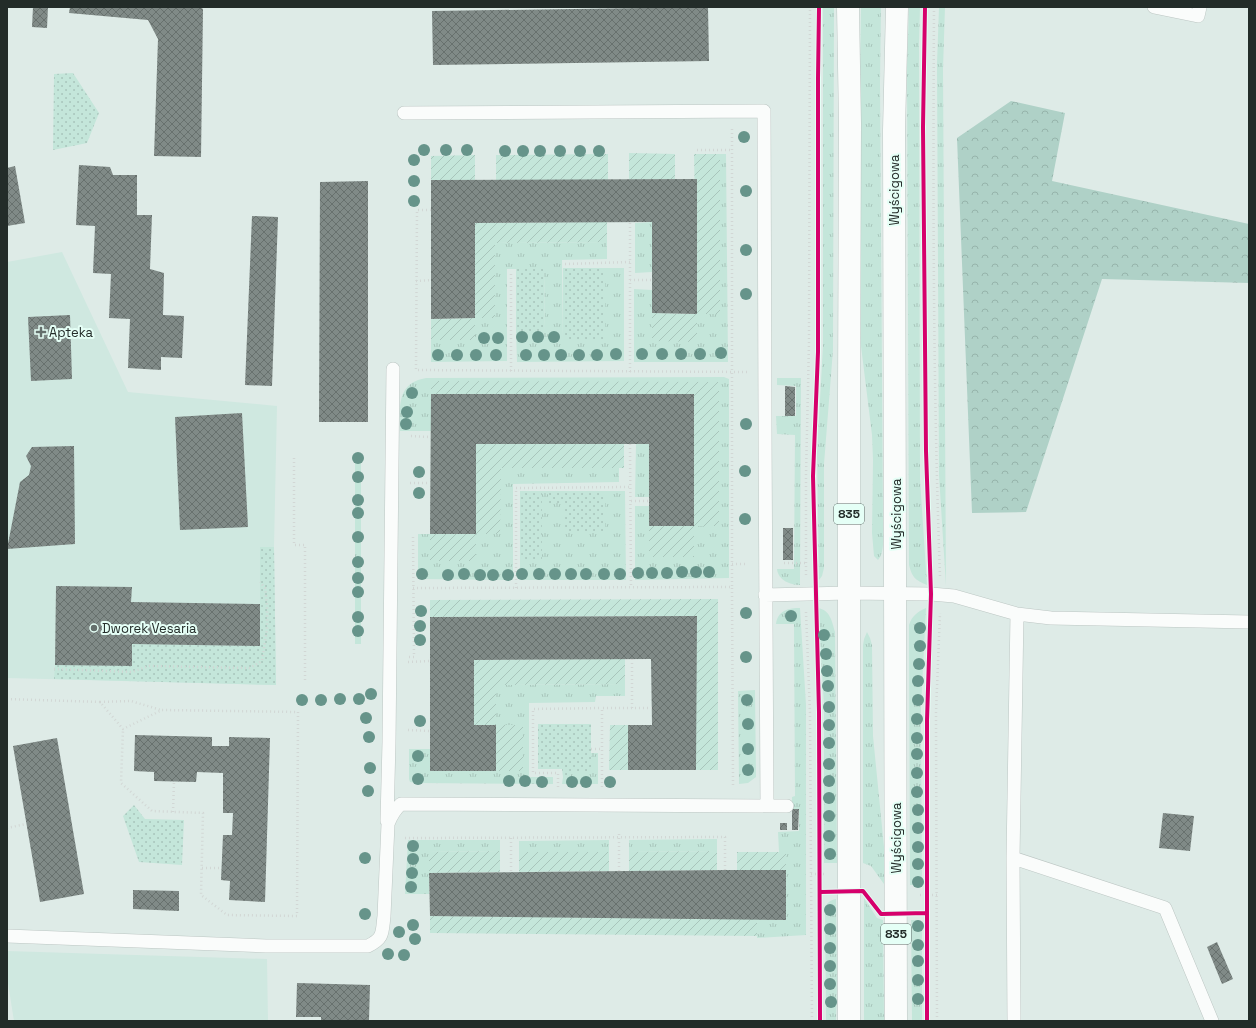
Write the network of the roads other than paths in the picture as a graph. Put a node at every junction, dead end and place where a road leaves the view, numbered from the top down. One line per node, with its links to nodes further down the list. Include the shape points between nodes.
1 (848, 7): 7 (main road, 835)
2 (896, 7): 8 (main road, Wyścigowa / 835)
3 (1154, 7): 4 (lane, via 1198,16)
4 (1200, 7)
5 (404, 112): 9 (lane, via 764,111)
6 (393, 369): 14 (lane)
7 (849, 593): 8 (lane); 9 (lane); 17 (main road, 835)
8 (896, 594): 10 (lane, via 954,596); 18 (main road, Wyścigowa / 835)
9 (765, 595): 12 (lane)
10 (1017, 614): 11 (lane, via 1051,618); 15 (lane)
11 (1249, 622)
12 (767, 806): 13 (lane); 14 (lane, via 401,804 391,816)
13 (787, 806)
14 (387, 833): 16 (lane, via 383,930 377,942 368,946 266,946)
15 (1013, 858): 19 (lane); 20 (lane, via 1165,908)
16 (7, 936)
17 (849, 1021)
18 (896, 1021)
19 (1014, 1021)
20 (1212, 1021)

